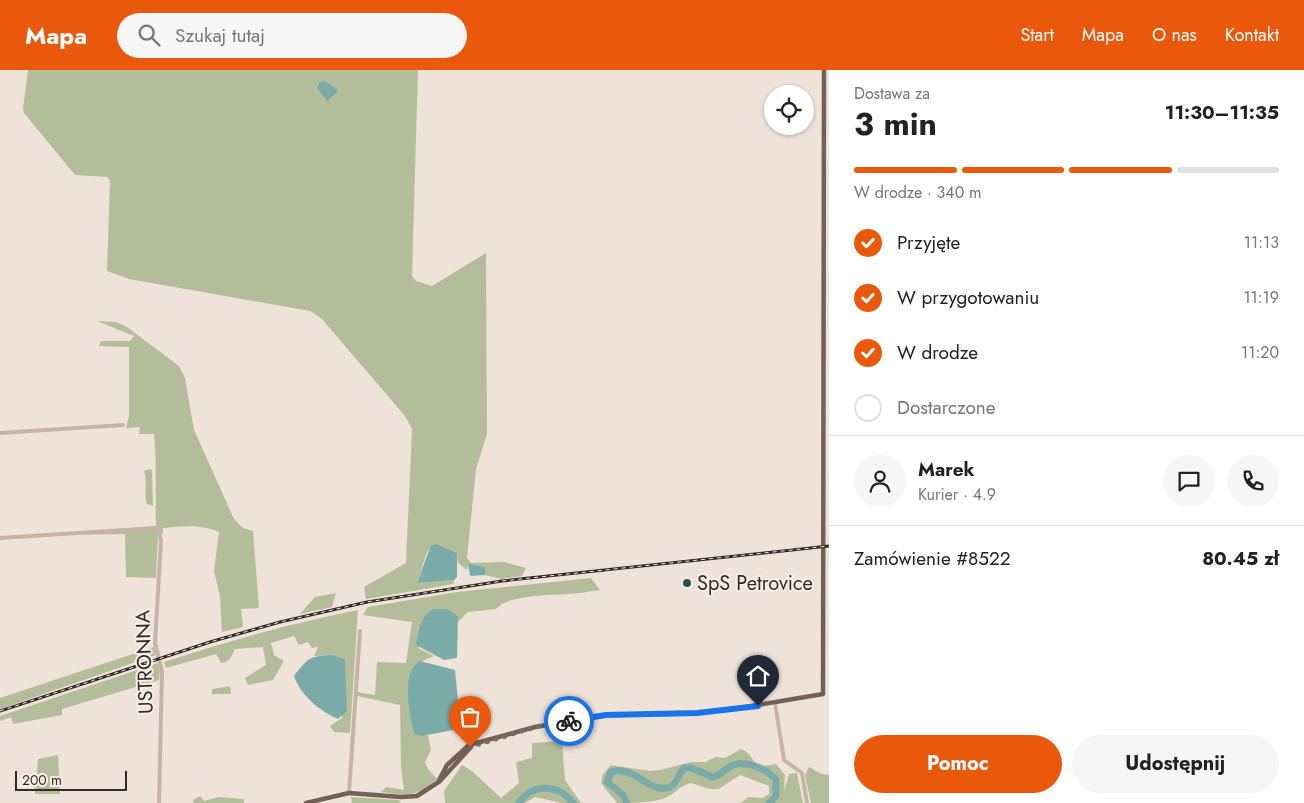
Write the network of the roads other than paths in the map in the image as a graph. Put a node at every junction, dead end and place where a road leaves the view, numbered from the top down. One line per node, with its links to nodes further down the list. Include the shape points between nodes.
1 (824, 70): 5 (main road)
2 (123, 425): 3 (street)
3 (0, 433)
4 (0, 538): 11 (street, USTRONNA, via 159,530 155,643 162,670)
5 (826, 539): 8 (main road)
6 (360, 631): 10 (street)
7 (829, 692): 8 (street)
8 (823, 694): 9 (main road)
9 (775, 703): 10 (main road, via 697,713 606,715 535,727 463,750 447,765 438,782 412,797); 13 (street, via 780,750 784,760 802,773)
10 (349, 793): 12 (main road)
11 (159, 803)
12 (306, 803)
13 (807, 803)

